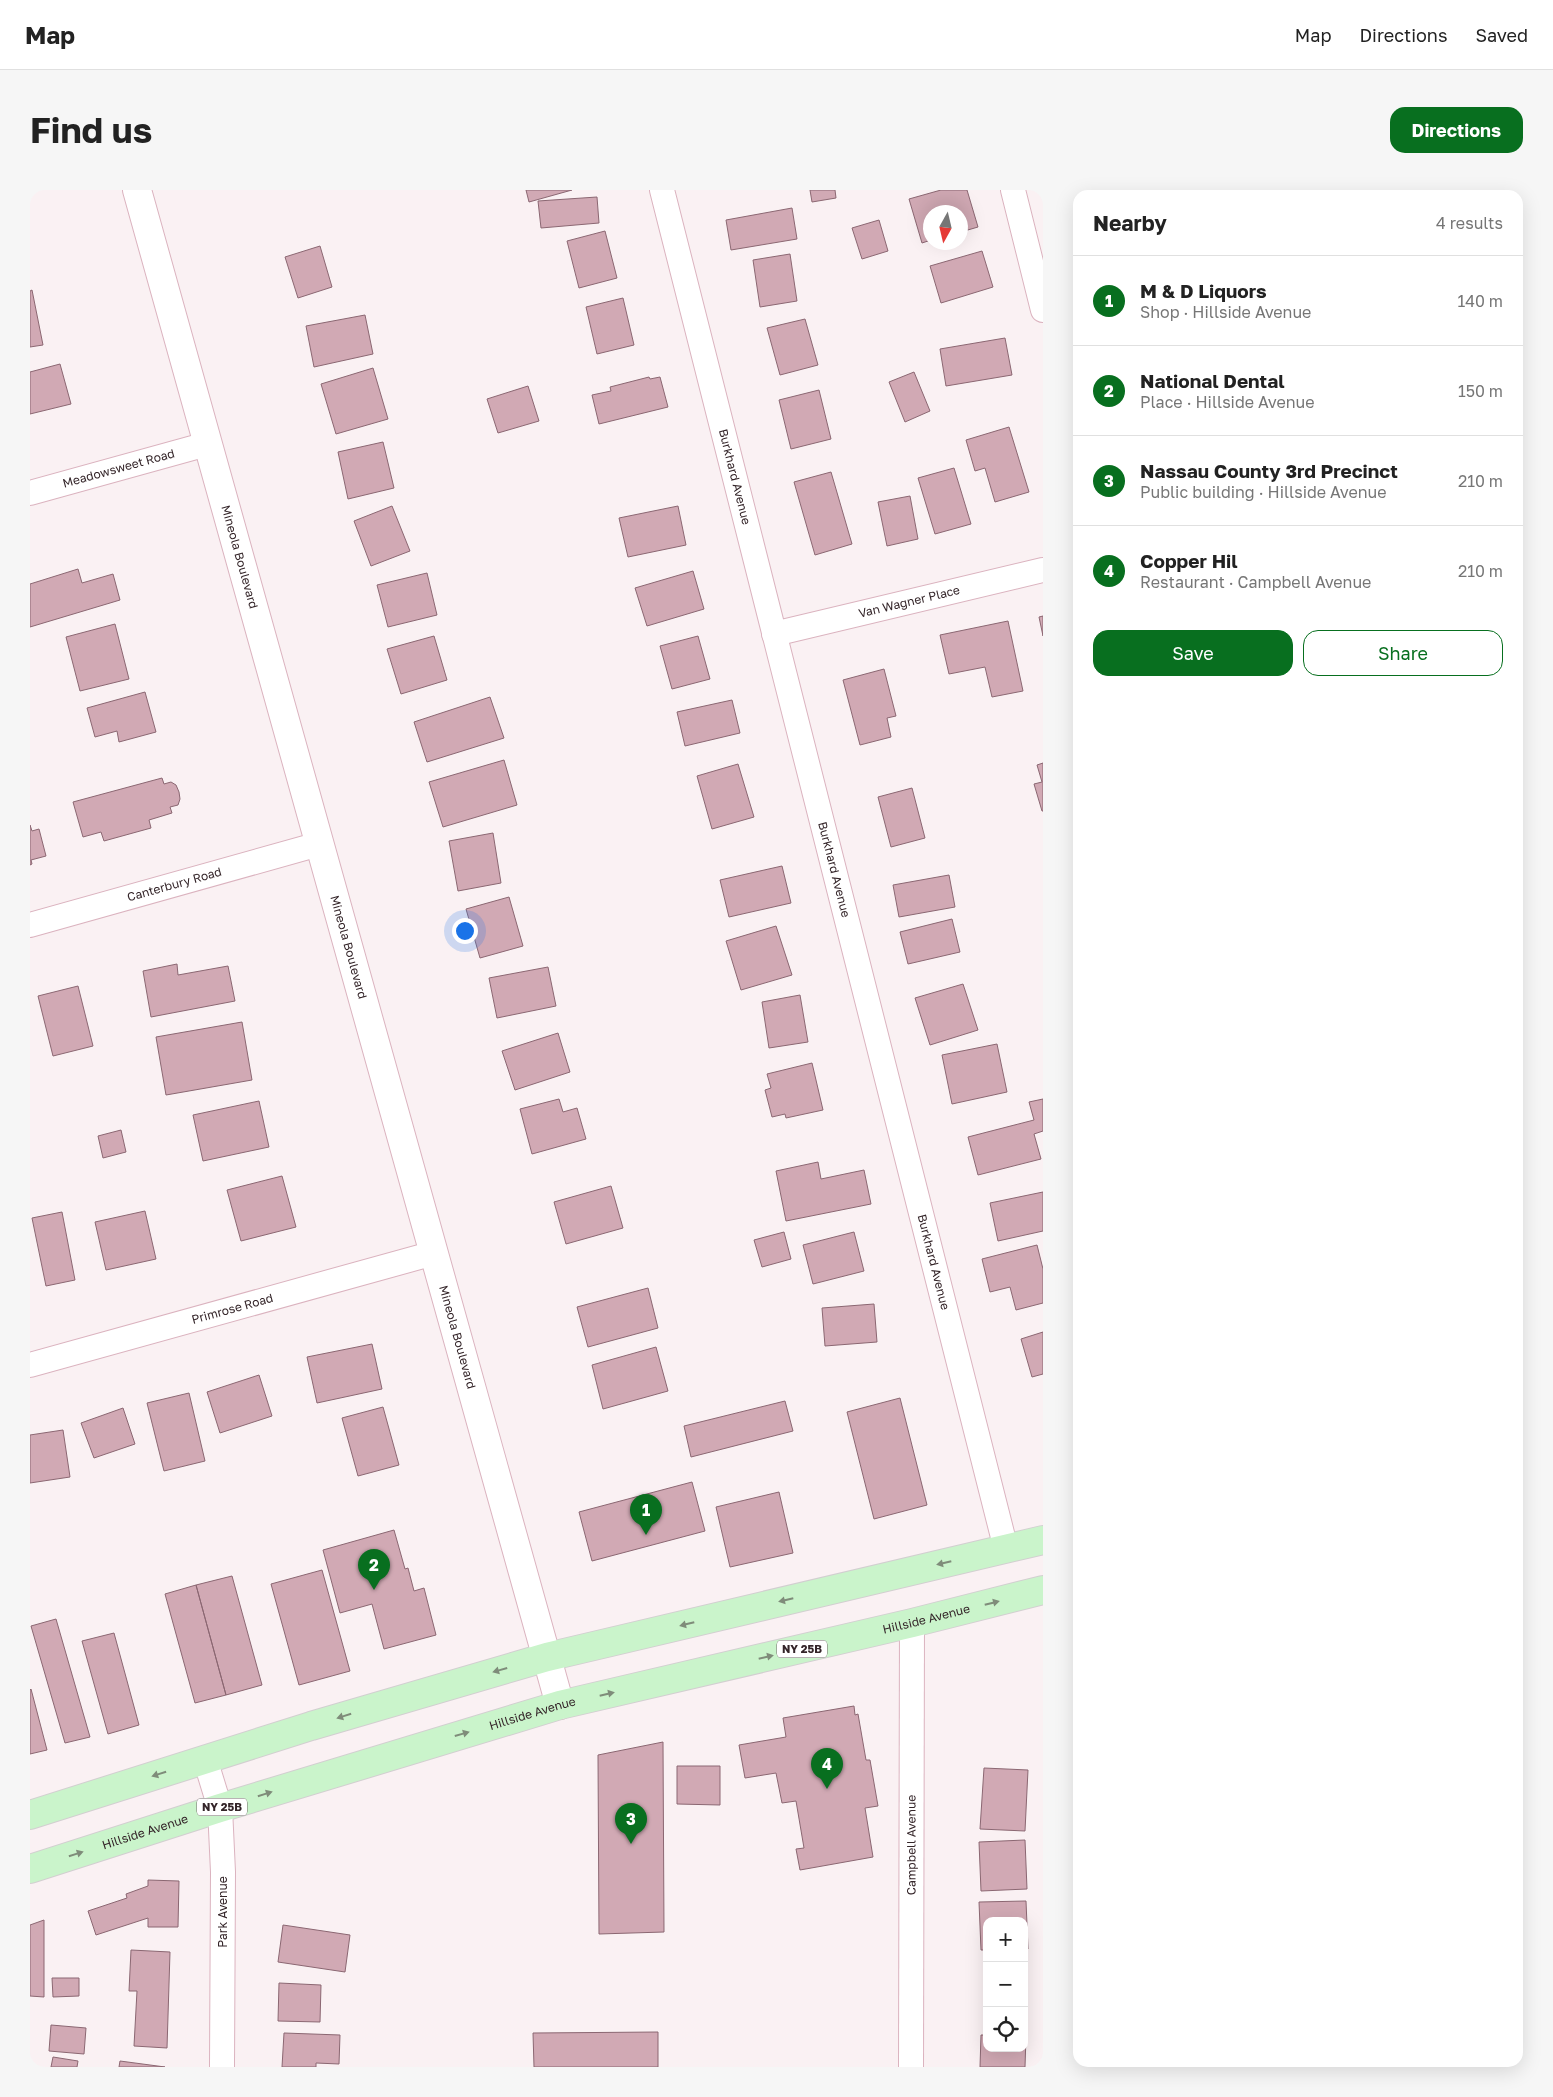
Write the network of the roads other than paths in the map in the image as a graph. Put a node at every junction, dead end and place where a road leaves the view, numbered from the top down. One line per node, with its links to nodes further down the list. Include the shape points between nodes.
1 (137, 190): 5 (main road, Mineola Boulevard)
2 (662, 190): 8 (street, Burkhard Avenue)
3 (1013, 190): 4 (street)
4 (1043, 310)
5 (208, 444): 6 (street, Meadowsweet Road); 9 (main road, Mineola Boulevard)
6 (30, 493)
7 (1043, 570): 8 (street, Van Wagner Place)
8 (774, 634): 14 (street, Burkhard Avenue)
9 (319, 844): 10 (street, Canterbury Road); 11 (main road, Mineola Boulevard)
10 (30, 925)
11 (434, 1253): 12 (street, Primrose Road); 17 (main road, Mineola Boulevard)
12 (30, 1365)
13 (1043, 1540): 14 (main road)
14 (1006, 1549): 17 (main road, one-way to 17)
15 (1043, 1590): 16 (main road, Hillside Avenue / NY 25B, one-way to 15)
16 (912, 1623): 18 (main road, Hillside Avenue / NY 25B, one-way to 16); 24 (street, Campbell Avenue)
17 (547, 1657): 18 (main road, Mineola Boulevard); 19 (main road, one-way to 19)
18 (560, 1705): 20 (main road, Hillside Avenue / NY 25B, one-way to 18)
19 (205, 1759): 20 (street, Park Avenue); 21 (main road, one-way to 21)
20 (220, 1808): 22 (main road, Hillside Avenue / NY 25B, one-way to 20); 23 (street, Park Avenue, via 223,1872)
21 (30, 1815)
22 (30, 1869)
23 (222, 2067)
24 (911, 2067)

